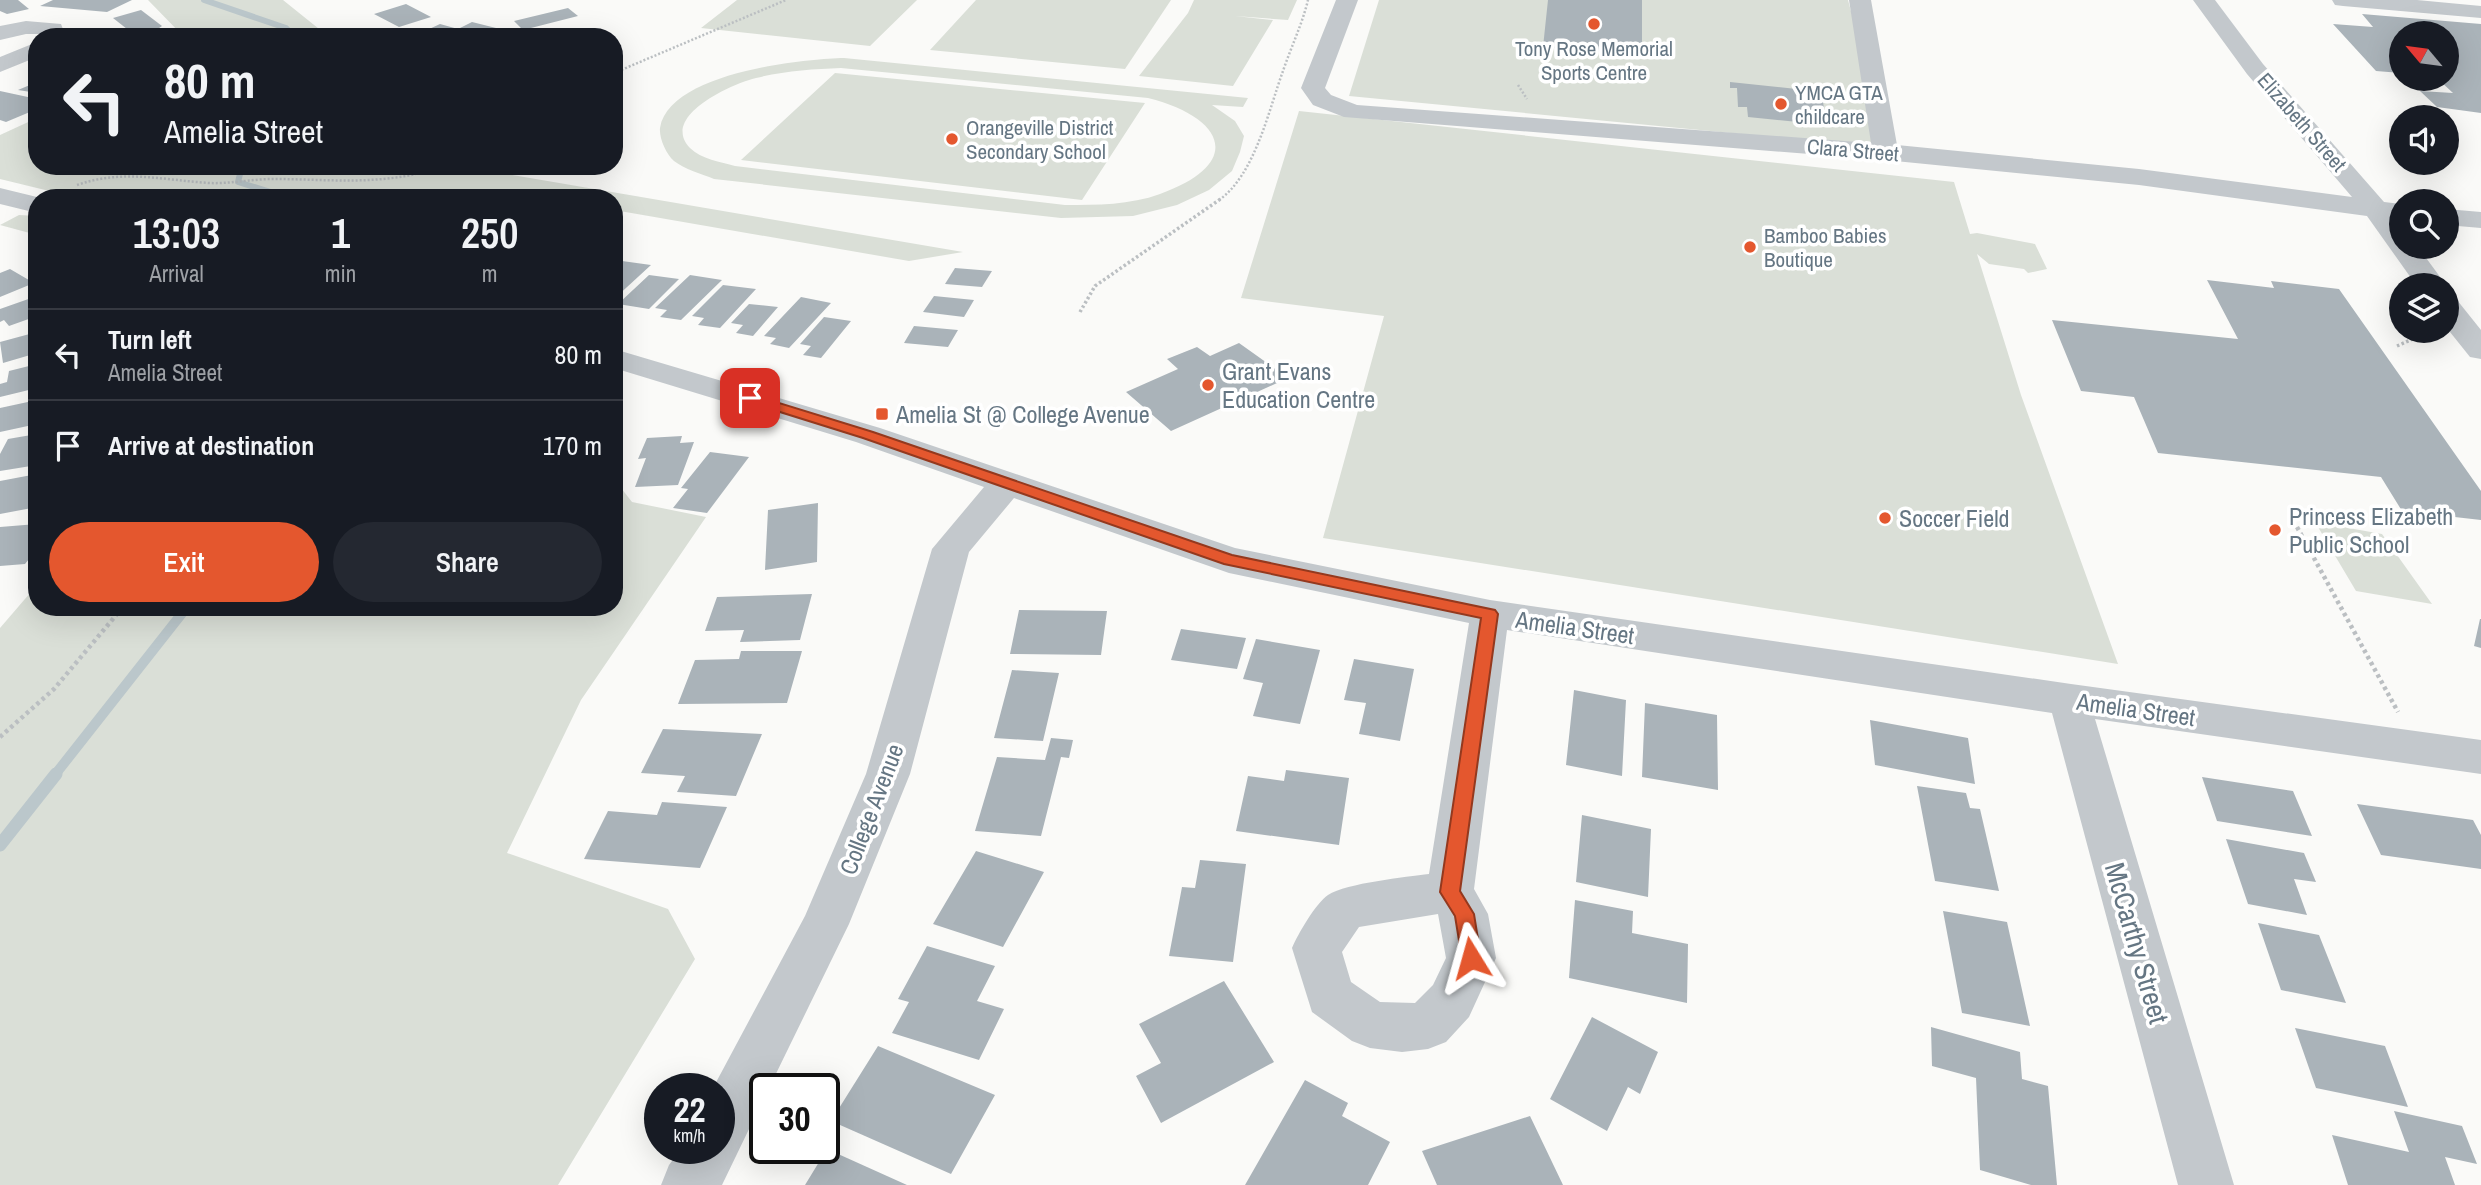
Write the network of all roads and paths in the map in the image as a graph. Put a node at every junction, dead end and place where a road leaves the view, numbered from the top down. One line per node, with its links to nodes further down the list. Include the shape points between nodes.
1 (786, 0): 12 (path)
2 (1308, 0): 23 (path, via 1265,131 1225,196 1095,286)
3 (1348, 0): 13 (street, Clara Street, via 1314,87 1322,100 1353,112)
4 (1860, 0): 13 (street)
5 (2204, 0): 20 (street, Elizabeth Street, via 2255,69)
6 (2343, 0): 7 (street)
7 (2481, 12)
8 (49, 28): 9 (street, via 20,27)
9 (0, 33)
10 (28, 53): 11 (street)
11 (0, 64)
12 (623, 69)
13 (1885, 152): 20 (street, Clara Street, via 2139,177)
14 (134, 175): 17 (path, via 91,179)
15 (150, 175): 16 (path, via 215,183)
16 (412, 175)
17 (77, 186)
18 (4, 199): 19 (street)
19 (28, 203)
20 (2389, 211)
21 (2459, 218): 22 (street)
22 (2481, 220)
23 (1080, 312)
24 (2459, 322): 27 (street)
25 (2404, 343): 26 (path)
26 (2397, 346)
27 (2481, 350)
28 (623, 361): 29 (street, Amelia Street, via 855,431)
29 (1006, 484): 31 (street, Amelia Street, via 1229,560); 38 (street, College Avenue, via 951,549 888,774 825,924)
30 (2297, 527): 34 (path)
31 (1490, 614): 33 (street, Amelia Street); 37 (street)
32 (115, 616): 35 (path, via 54,689)
33 (2071, 700): 36 (street, Amelia Street); 41 (street, McCarthy Street)
34 (2398, 712)
35 (0, 737)
36 (2481, 757)
37 (1450, 892)
38 (735, 1101)
39 (703, 1164): 40 (street)
40 (689, 1185)
41 (2206, 1185)

